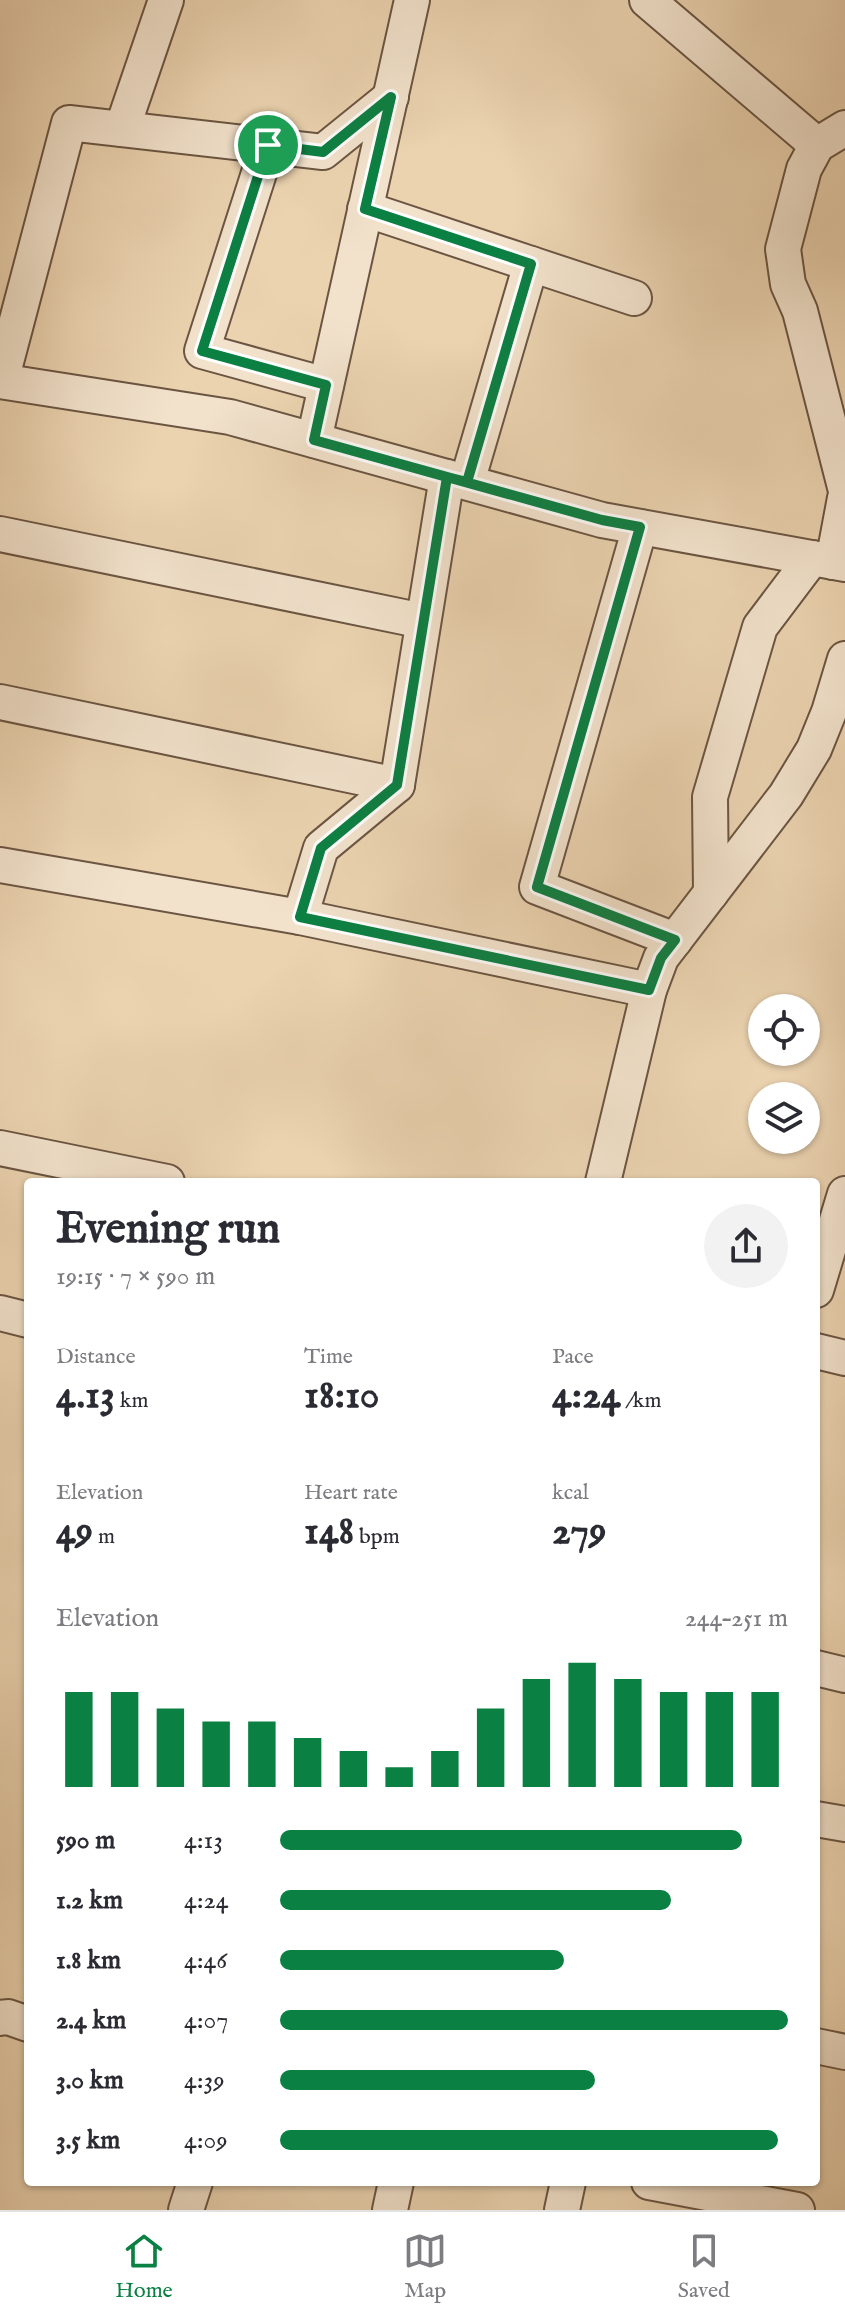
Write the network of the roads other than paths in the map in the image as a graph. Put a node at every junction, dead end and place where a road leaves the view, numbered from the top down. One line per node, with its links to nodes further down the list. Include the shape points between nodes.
1 (166, 0): 5 (street)
2 (412, 0): 4 (street)
3 (647, 0): 6 (street)
4 (391, 97): 7 (street, via 323,152); 8 (street)
5 (122, 129): 7 (street); 11 (street, via 69,123)
6 (831, 136): 15 (street, via 804,169 783,249)
7 (268, 145): 12 (street, via 202,351)
8 (365, 209): 9 (street); 12 (street)
9 (531, 264): 10 (street); 14 (street)
10 (634, 298)
11 (1, 381): 13 (street, via 230,417)
12 (326, 385): 13 (street)
13 (314, 440): 14 (street)
14 (457, 480): 17 (street); 20 (street)
15 (845, 487)
16 (845, 498): 19 (street)
17 (640, 527): 19 (street); 27 (street, via 537,887)
18 (0, 534): 20 (street)
19 (830, 561): 25 (street, via 760,627 710,797)
20 (423, 621): 23 (street)
21 (845, 659): 25 (street, via 814,749)
22 (0, 702): 23 (street)
23 (397, 785): 26 (street, via 321,848)
24 (0, 865): 26 (street)
25 (711, 893): 27 (street)
26 (300, 917): 28 (street)
27 (675, 940): 28 (street, via 661,958)
28 (649, 990): 31 (street)
29 (0, 1148): 30 (street)
30 (147, 1178)
31 (604, 1178)
32 (845, 1194): 33 (street)
33 (820, 1277)
34 (0, 1313): 35 (street)
35 (24, 1319)
36 (820, 1352): 37 (street)
37 (845, 1358)
38 (820, 1669): 39 (street)
39 (845, 1675)
40 (820, 1820): 41 (street)
41 (845, 1824)
42 (0, 2018): 43 (street)
43 (24, 2023)
44 (820, 2047): 45 (street)
45 (845, 2052)
46 (194, 2186): 50 (street)
47 (395, 2186): 51 (street)
48 (567, 2186): 52 (street)
49 (670, 2186): 53 (street)
50 (186, 2210)
51 (390, 2210)
52 (562, 2210)
53 (797, 2210)

